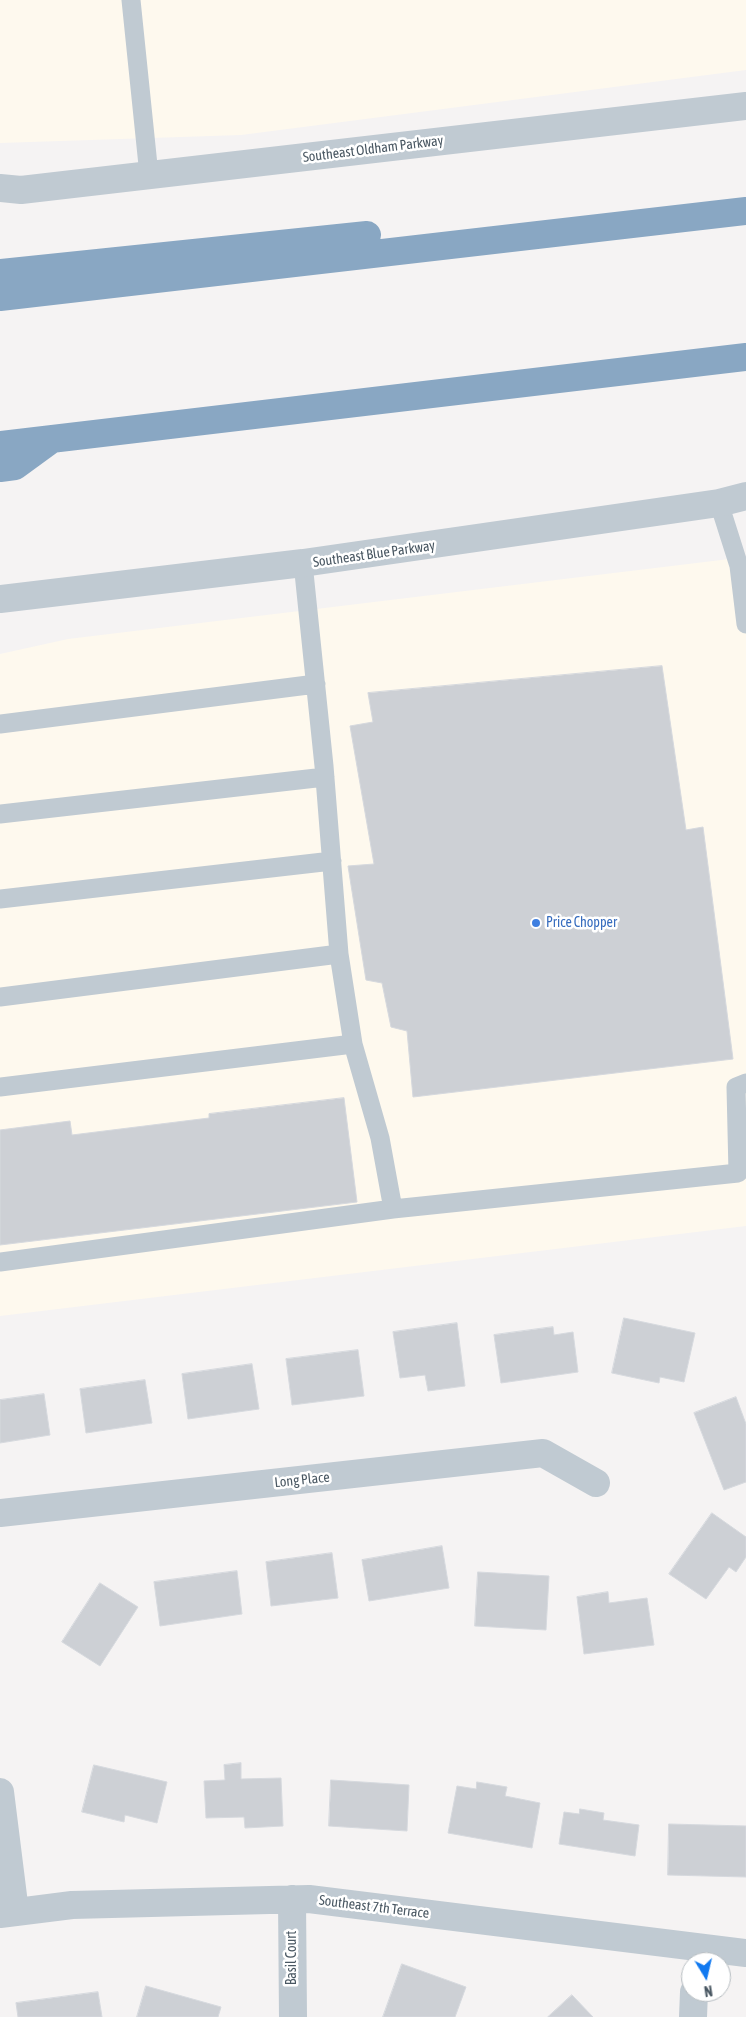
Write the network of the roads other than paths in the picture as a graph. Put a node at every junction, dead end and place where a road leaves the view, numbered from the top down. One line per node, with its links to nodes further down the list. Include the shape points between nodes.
1 (131, 0): 3 (lane)
2 (746, 106): 3 (street, Southeast Oldham Parkway)
3 (149, 175): 4 (street, Southeast Oldham Parkway, via 21,190)
4 (0, 188)
5 (746, 211): 6 (highway)
6 (449, 244): 7 (highway, via 422,229); 8 (highway)
7 (0, 273)
8 (0, 297)
9 (746, 357): 10 (highway)
10 (53, 438): 11 (highway); 12 (highway, via 15,466)
11 (0, 445)
12 (0, 468)
13 (746, 496): 14 (street, Southeast Blue Parkway)
14 (719, 503): 15 (street, Southeast Blue Parkway); 17 (lane, via 739,566)
15 (303, 563): 16 (street, Southeast Blue Parkway); 18 (lane)
16 (0, 599)
17 (746, 624)
18 (316, 684): 19 (lane); 20 (lane)
19 (0, 724)
20 (325, 777): 21 (lane); 22 (lane)
21 (0, 814)
22 (332, 861): 23 (lane); 24 (lane)
23 (0, 899)
24 (339, 954): 25 (lane); 26 (lane)
25 (0, 997)
26 (352, 1044): 28 (lane); 29 (lane, via 380,1138)
27 (746, 1083): 29 (lane, via 736,1087 738,1173)
28 (0, 1087)
29 (393, 1209): 30 (lane)
30 (0, 1262)
31 (596, 1483): 32 (street, Long Place, via 543,1453)
32 (0, 1514)
33 (0, 1792): 35 (street)
34 (292, 1899): 35 (street, Southeast 7th Terrace, via 72,1905); 36 (street, Southeast 7th Terrace, via 309,1898); 40 (street, Basil Court)
35 (7, 1913)
36 (681, 1953)
37 (746, 1953): 38 (street, Southeast 7th Terrace)
38 (731, 1954)
39 (694, 2002): 41 (street)
40 (293, 2017)
41 (693, 2017)

